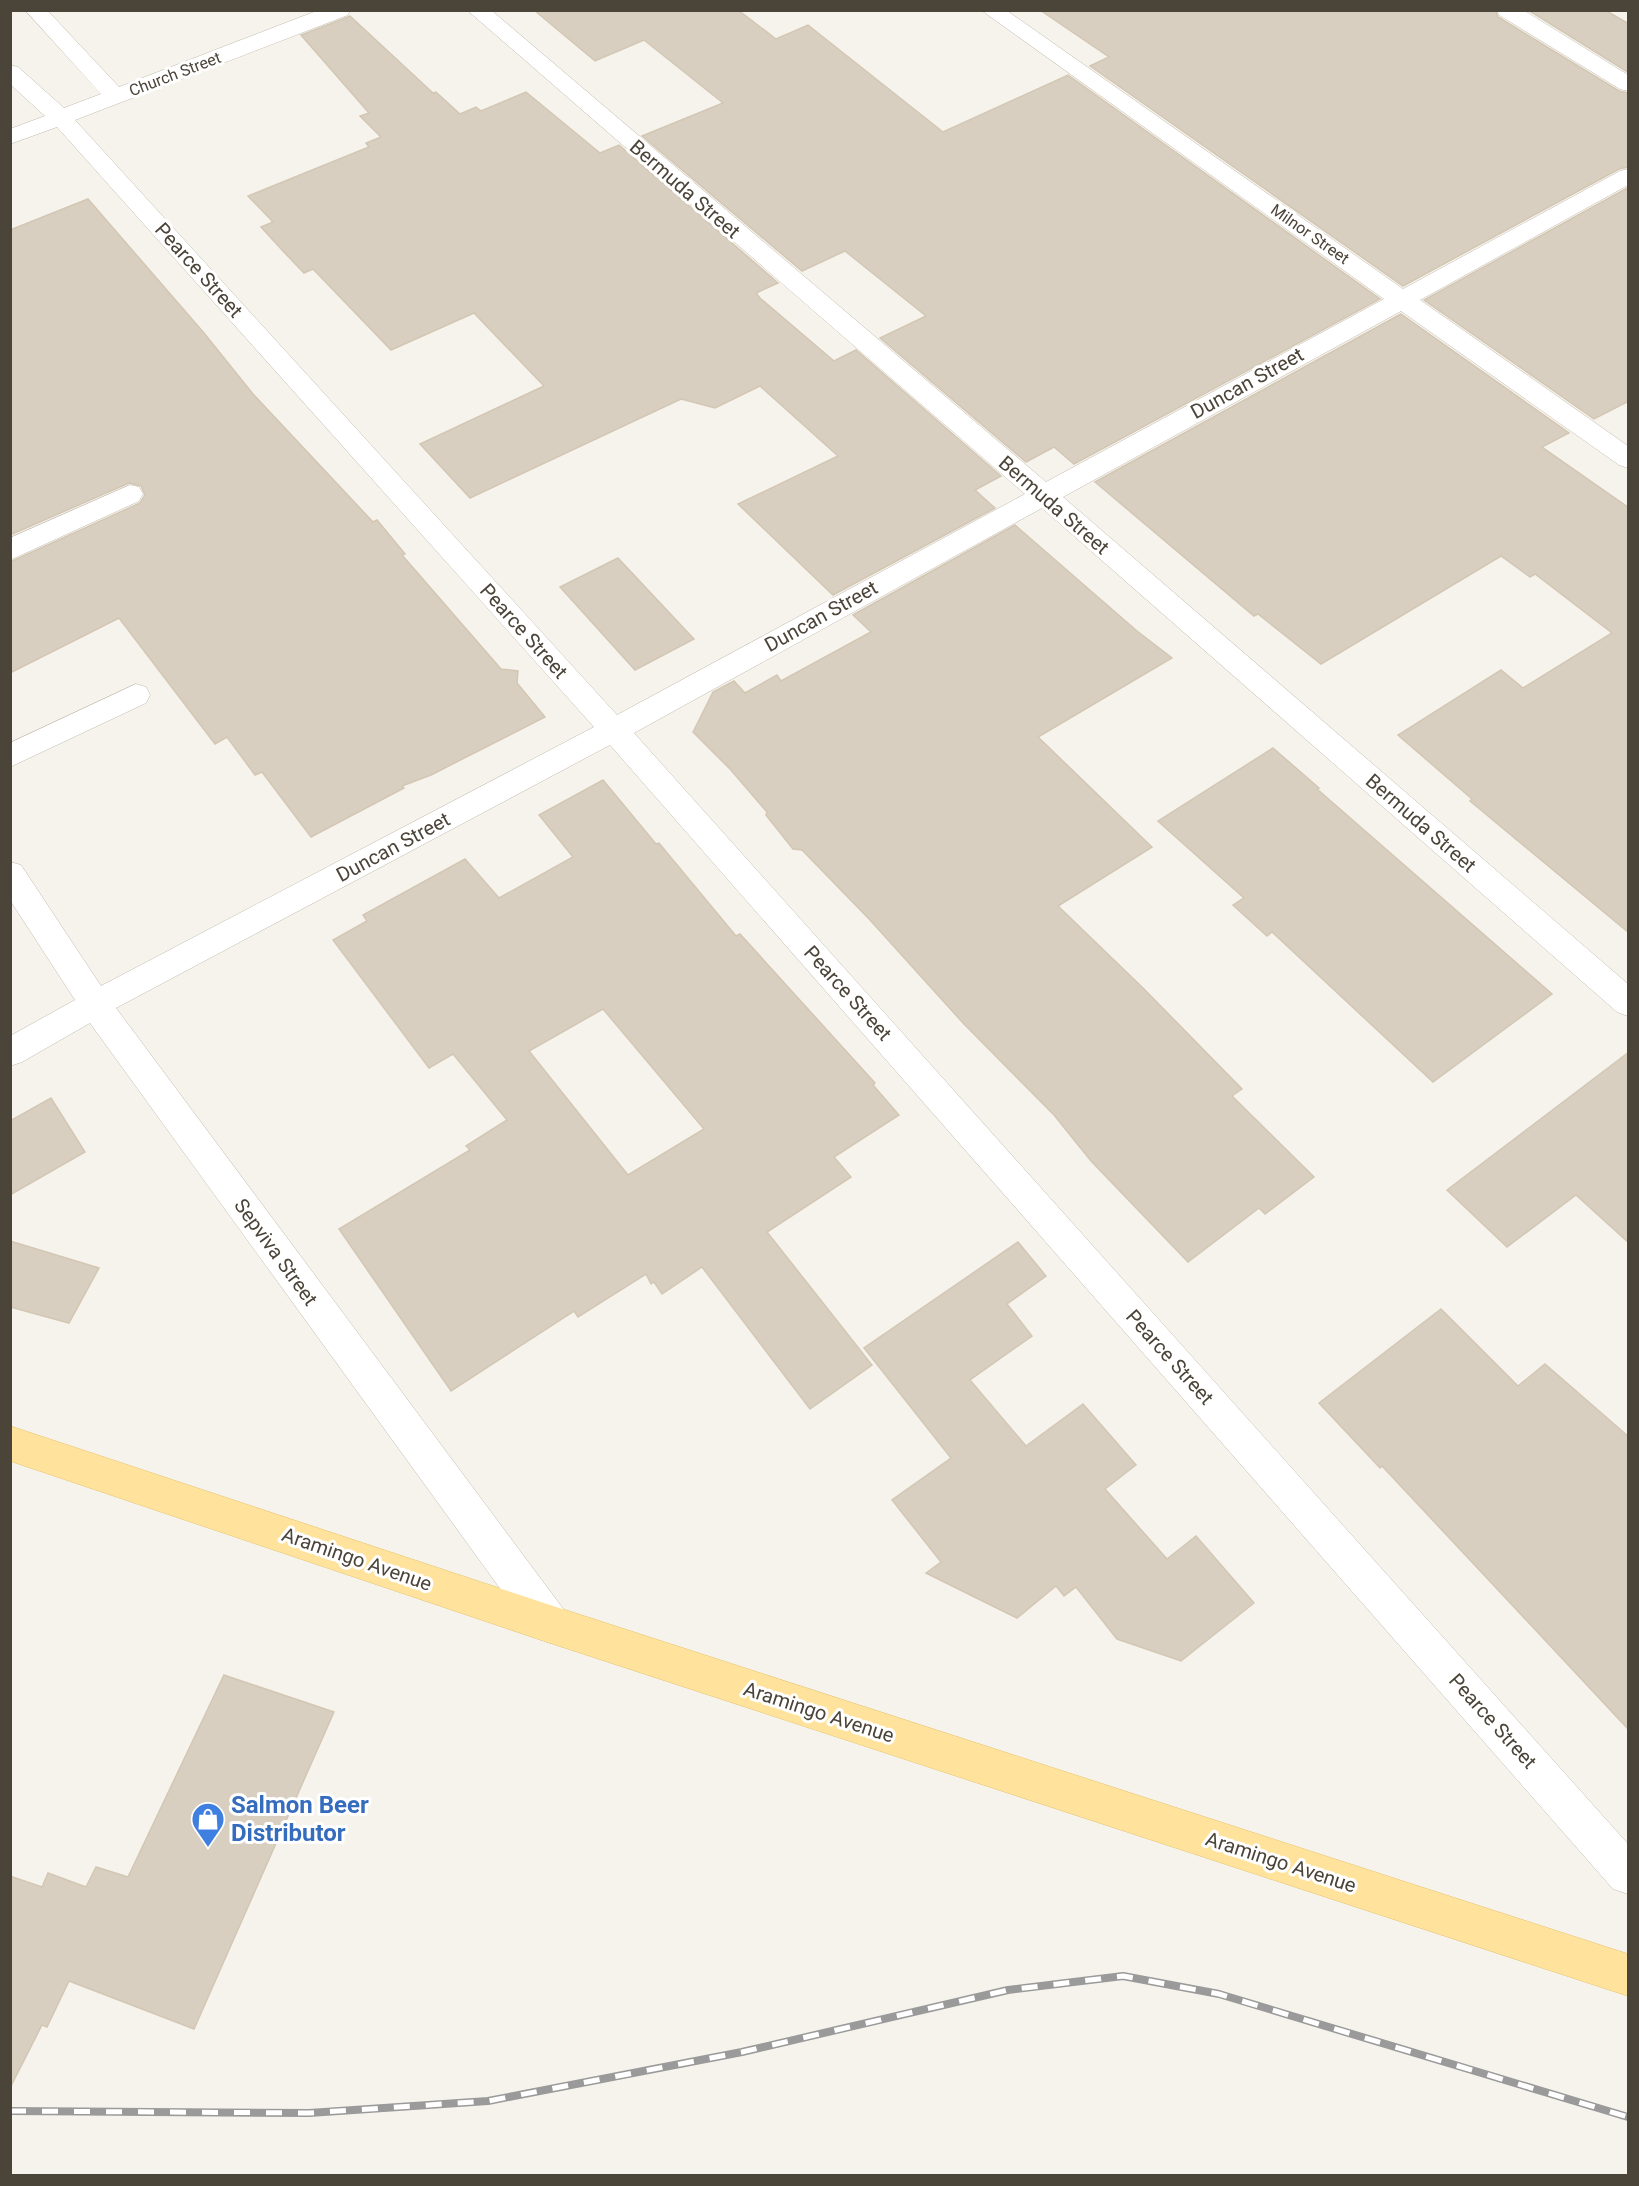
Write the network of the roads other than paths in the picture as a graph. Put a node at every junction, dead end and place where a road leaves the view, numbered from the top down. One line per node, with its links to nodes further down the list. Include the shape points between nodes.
1 (35, 10): 8 (street)
2 (340, 10): 8 (street, Church Street)
3 (477, 10): 15 (street, Bermuda Street)
4 (991, 10): 12 (street, Milnor Street)
5 (1507, 10): 7 (street)
6 (10, 72): 9 (street, Pearce Street)
7 (1629, 84)
8 (116, 97): 9 (street, Church Street)
9 (61, 118): 10 (street, Church Street); 18 (street, Pearce Street)
10 (10, 137)
11 (1629, 176): 12 (street, Duncan Street)
12 (1402, 298): 13 (street, Milnor Street); 15 (street, Duncan Street)
13 (1629, 459)
14 (130, 494): 16 (street)
15 (1044, 495): 18 (street, Duncan Street); 21 (street, Bermuda Street)
16 (10, 550)
17 (136, 695): 19 (street)
18 (614, 729): 22 (street, Duncan Street); 26 (street, Pearce Street)
19 (10, 756)
20 (10, 874): 22 (street, Sepviva Street)
21 (1629, 1003)
22 (95, 1004): 23 (street, Duncan Street); 25 (street, Sepviva Street)
23 (10, 1052)
24 (10, 1443): 25 (main road, Aramingo Avenue)
25 (550, 1624): 27 (main road, Aramingo Avenue)
26 (1629, 1874)
27 (1629, 1975)

